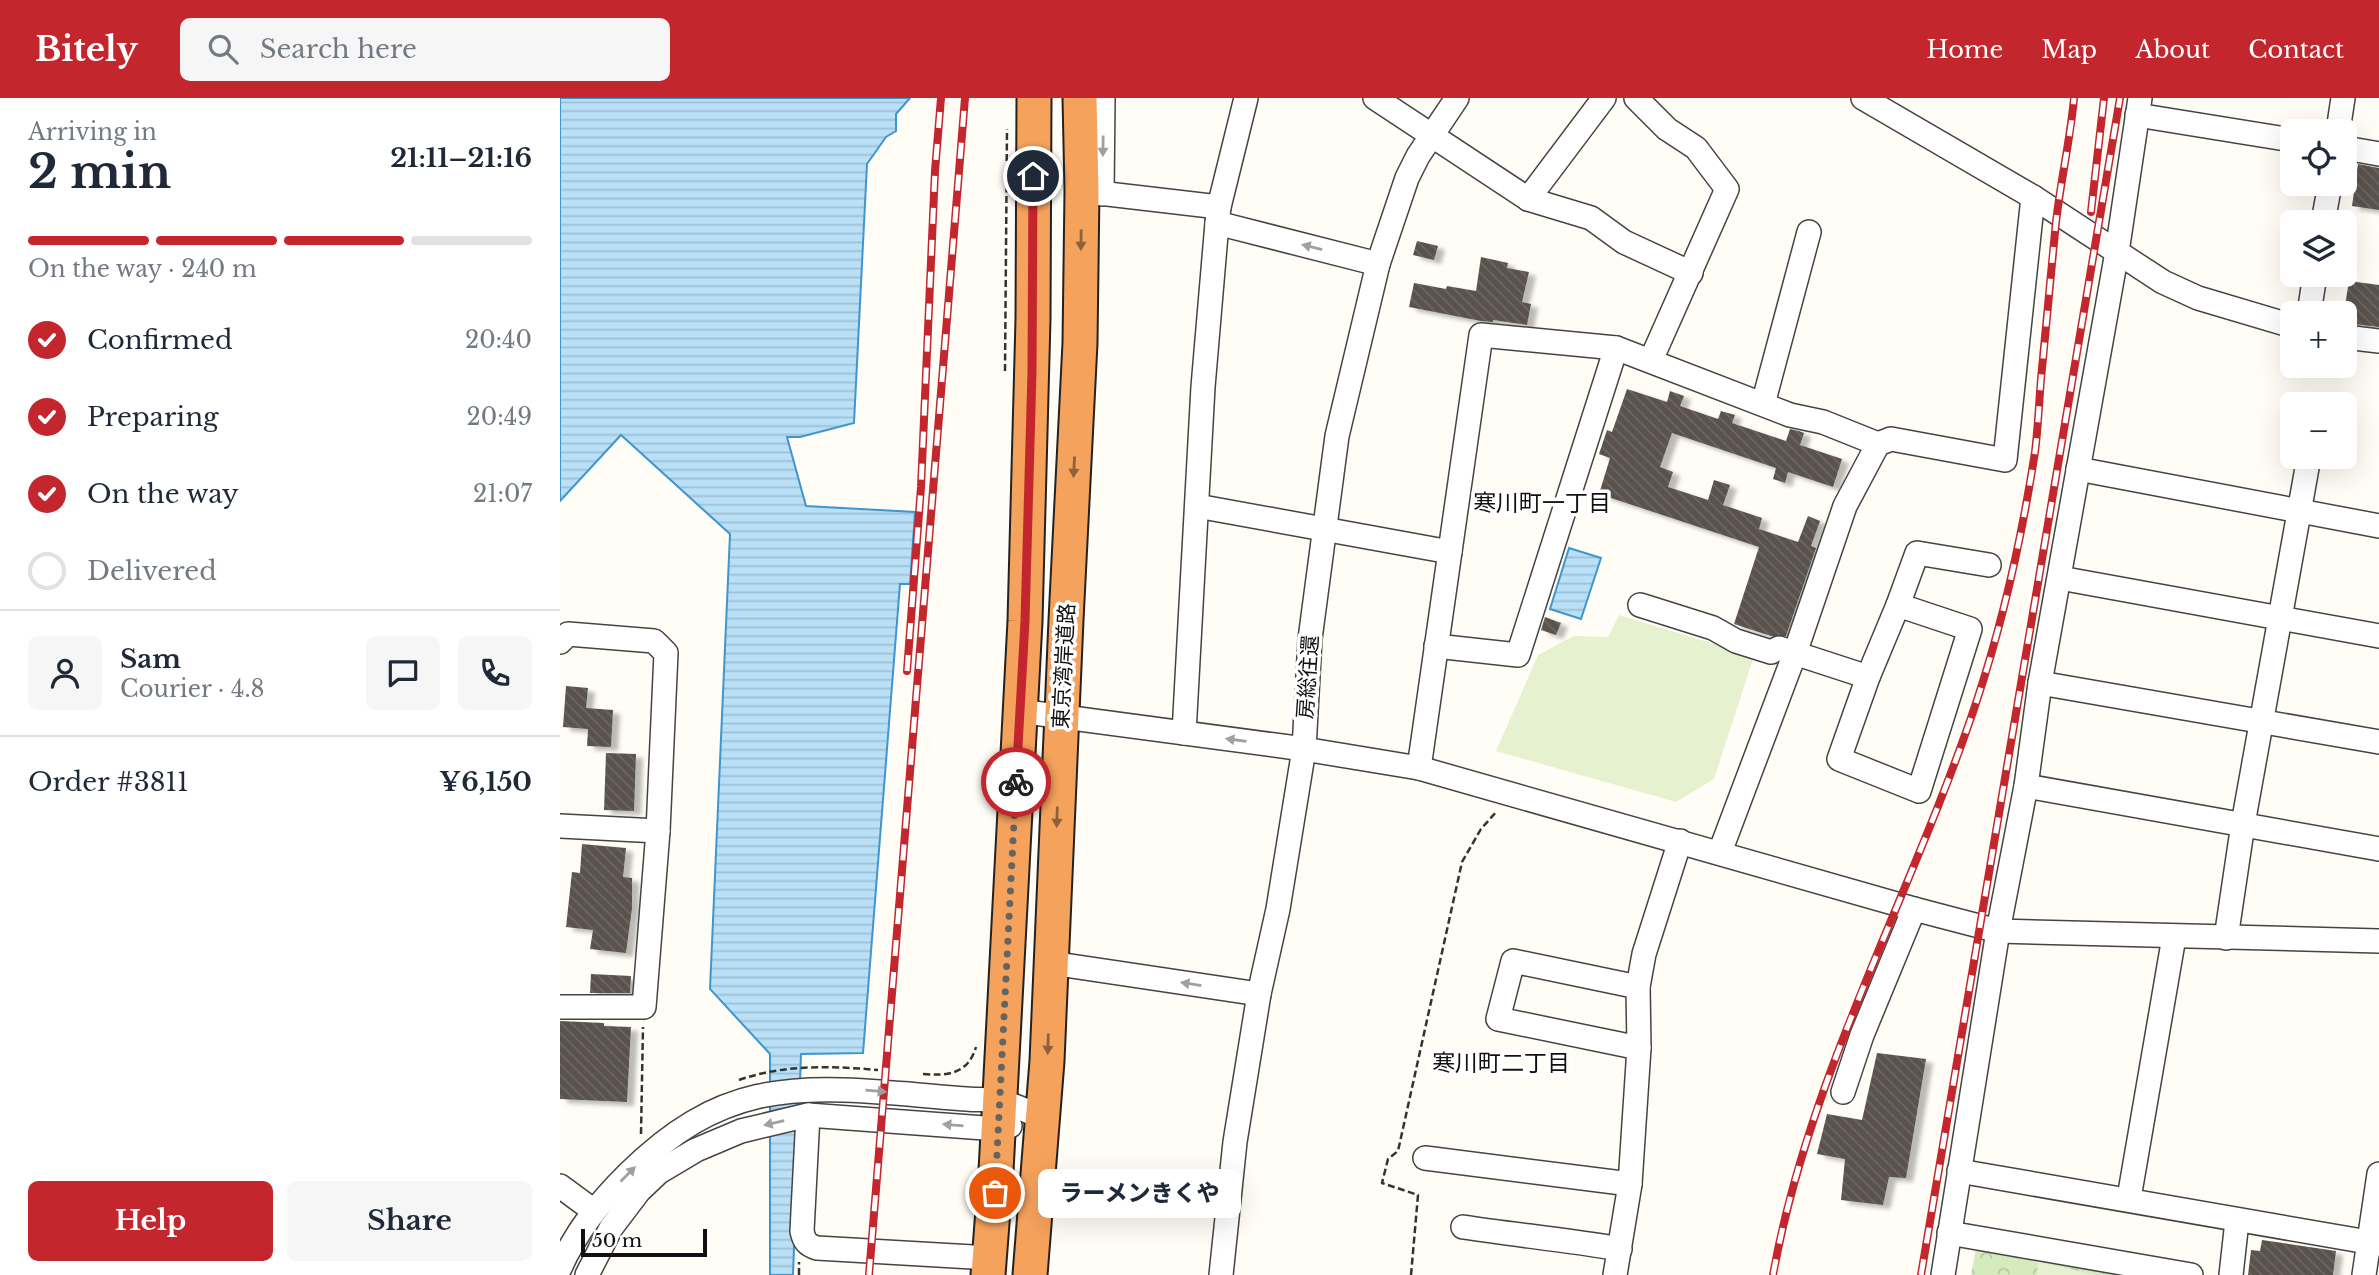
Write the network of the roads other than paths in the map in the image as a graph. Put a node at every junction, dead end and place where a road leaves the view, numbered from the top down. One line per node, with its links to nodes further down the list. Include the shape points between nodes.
1 (1034, 98): 45 (highway, 東京湾岸道路)
2 (1055, 98): 45 (highway, via 1046,478)
3 (1080, 98): 18 (highway, 東京湾岸道路)
4 (1103, 98): 18 (street, one-way to 18)
5 (1246, 98): 21 (street)
6 (1376, 98): 14 (street)
7 (1457, 98): 14 (street, 房総往還)
8 (1604, 98): 20 (street)
9 (1636, 98): 25 (street, via 1667,129 1696,148 1727,189)
10 (1863, 98): 19 (street)
11 (2343, 98): 13 (street)
12 (2139, 106): 15 (street); 23 (street)
13 (2340, 119)
14 (1432, 137): 20 (street); 24 (street, 房総往還, via 1407,178)
15 (2280, 137)
16 (2357, 150): 17 (street)
17 (2379, 154)
18 (1092, 192): 21 (street); 53 (highway, 東京湾岸道路, one-way to 53)
19 (2033, 197): 23 (street); 32 (street, via 2006,460 1891,439)
20 (1528, 200): 25 (street, via 1591,218 1624,242)
21 (1218, 215): 24 (street, one-way to 21); 35 (street)
22 (1809, 232): 31 (street)
23 (2118, 252): 26 (street, via 2163,282 2198,298); 33 (street)
24 (1378, 264): 38 (street, 房総往還, via 1336,436)
25 (1690, 273): 30 (street)
26 (2280, 322)
27 (2357, 338): 28 (street)
28 (2379, 341)
29 (1616, 348): 30 (street); 39 (street, via 1481,335); 48 (street, via 1518,655)
30 (1651, 360): 31 (street)
31 (1763, 404): 32 (street)
32 (1878, 444): 49 (street, via 1845,506)
33 (2078, 469): 36 (street); 41 (street)
34 (2307, 469): 36 (street)
35 (1197, 506): 38 (street); 55 (street)
36 (2299, 512): 37 (street); 44 (street)
37 (2379, 526)
38 (1325, 528): 39 (street); 57 (street, 房総往還, via 1310,639)
39 (1450, 552): 48 (street)
40 (1989, 565): 43 (street, via 1917,553)
41 (2060, 578): 44 (street); 51 (street)
42 (1640, 605): 49 (street, via 1771,652 1779,648)
43 (1898, 605): 50 (street); 50 (street, via 1970,629 1919,790 1839,759)
44 (2280, 617): 46 (street); 54 (street)
45 (1025, 621): 52 (highway, 東京湾岸道路)
46 (2379, 636)
47 (560, 642): 62 (street, via 568,634 654,641 666,653)
48 (1436, 646): 58 (street)
49 (1796, 653): 50 (street); 65 (street)
50 (1868, 677)
51 (2040, 683): 54 (street); 59 (street)
52 (1019, 711): 53 (street); 78 (highway, 東京湾岸道路)
53 (1061, 716): 55 (street); 71 (highway, 東京湾岸道路, one-way to 71)
54 (2262, 720): 56 (street); 60 (street)
55 (1184, 733): 57 (street, one-way to 55)
56 (2379, 743)
57 (1304, 749): 58 (street); 73 (street, 房総往還)
58 (1419, 768): 63 (street)
59 (2026, 786): 60 (street); 67 (street)
60 (2243, 824): 64 (street); 69 (street)
61 (560, 826): 62 (street)
62 (658, 831): 74 (street, via 644,1007)
63 (1680, 841): 65 (street); 72 (street, via 1644,954)
64 (2379, 849)
65 (1720, 852): 66 (street)
66 (1914, 909): 67 (street); 76 (street)
67 (1998, 930): 68 (street); 81 (street)
68 (2174, 937): 69 (street); 85 (street)
69 (2226, 938): 70 (street)
70 (2379, 941)
71 (1051, 962): 73 (street, one-way to 71); 79 (highway, 東京湾岸道路, one-way to 79)
72 (1639, 987): 75 (street); 75 (street, via 1513,961 1498,1019)
73 (1259, 994): 96 (street, 房総往還, via 1235,1142)
74 (560, 1007)
75 (1639, 1048): 83 (street)
76 (1843, 1092)
77 (808, 1115): 78 (street, one-way to 77); 92 (street, via 802,1231 808,1245); 94 (street, one-way to 94, via 741,1131 659,1172 611,1228)
78 (999, 1115): 79 (street); 86 (street, one-way to 78, via 670,1137 761,1084 807,1078 836,1088); 92 (highway, 東京湾岸道路)
79 (1044, 1118): 95 (highway, 東京湾岸道路)
80 (1425, 1158): 83 (street)
81 (1959, 1171): 85 (street); 89 (street)
82 (2379, 1174): 90 (street)
83 (1630, 1184): 91 (street)
84 (560, 1186): 86 (street)
85 (2129, 1198): 87 (street)
86 (594, 1211): 93 (street)
87 (2237, 1220): 90 (street); 100 (street)
88 (1463, 1227): 91 (street)
89 (1949, 1233): 98 (street); 99 (street)
90 (2374, 1243): 101 (street)
91 (1620, 1250): 97 (street)
92 (989, 1267)
93 (560, 1268)
94 (587, 1275)
95 (1030, 1275)
96 (1221, 1275)
97 (1615, 1275)
98 (1943, 1275)
99 (2191, 1275)
100 (2231, 1275)
101 (2364, 1275)

